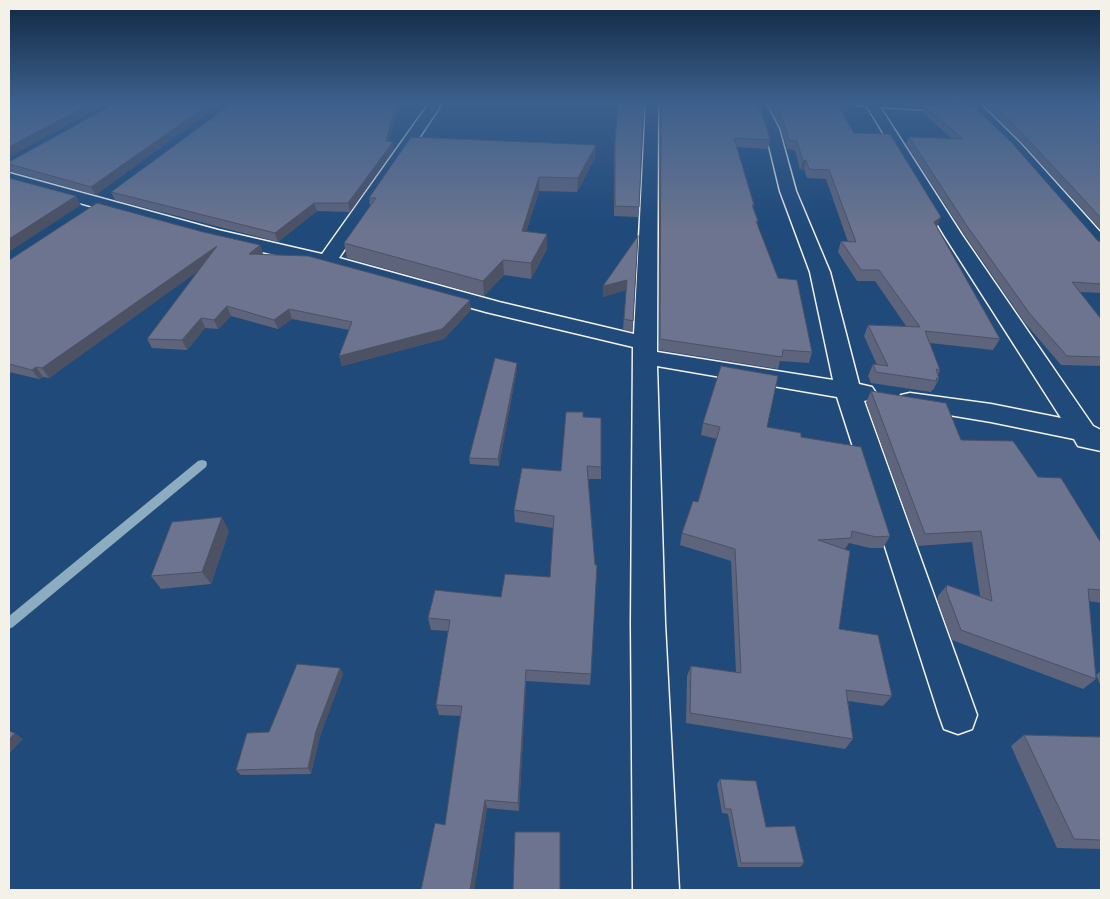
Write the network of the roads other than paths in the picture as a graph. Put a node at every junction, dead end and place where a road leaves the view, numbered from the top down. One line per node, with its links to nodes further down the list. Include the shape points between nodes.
1 (408, 144): 10 (street)
2 (651, 144): 11 (street)
3 (776, 144): 12 (street, via 788,190 820,272)
4 (896, 144): 13 (street, via 953,235)
5 (1013, 144): 9 (street)
6 (9, 178): 7 (street)
7 (106, 198): 8 (street); 10 (street, via 214,236)
8 (82, 214)
9 (1101, 244)
10 (326, 260): 11 (street)
11 (645, 350): 12 (street); 16 (street, via 648,624)
12 (848, 391): 13 (street, via 991,413); 15 (street)
13 (1092, 437): 14 (street)
14 (1101, 457)
15 (958, 715)
16 (656, 890)

